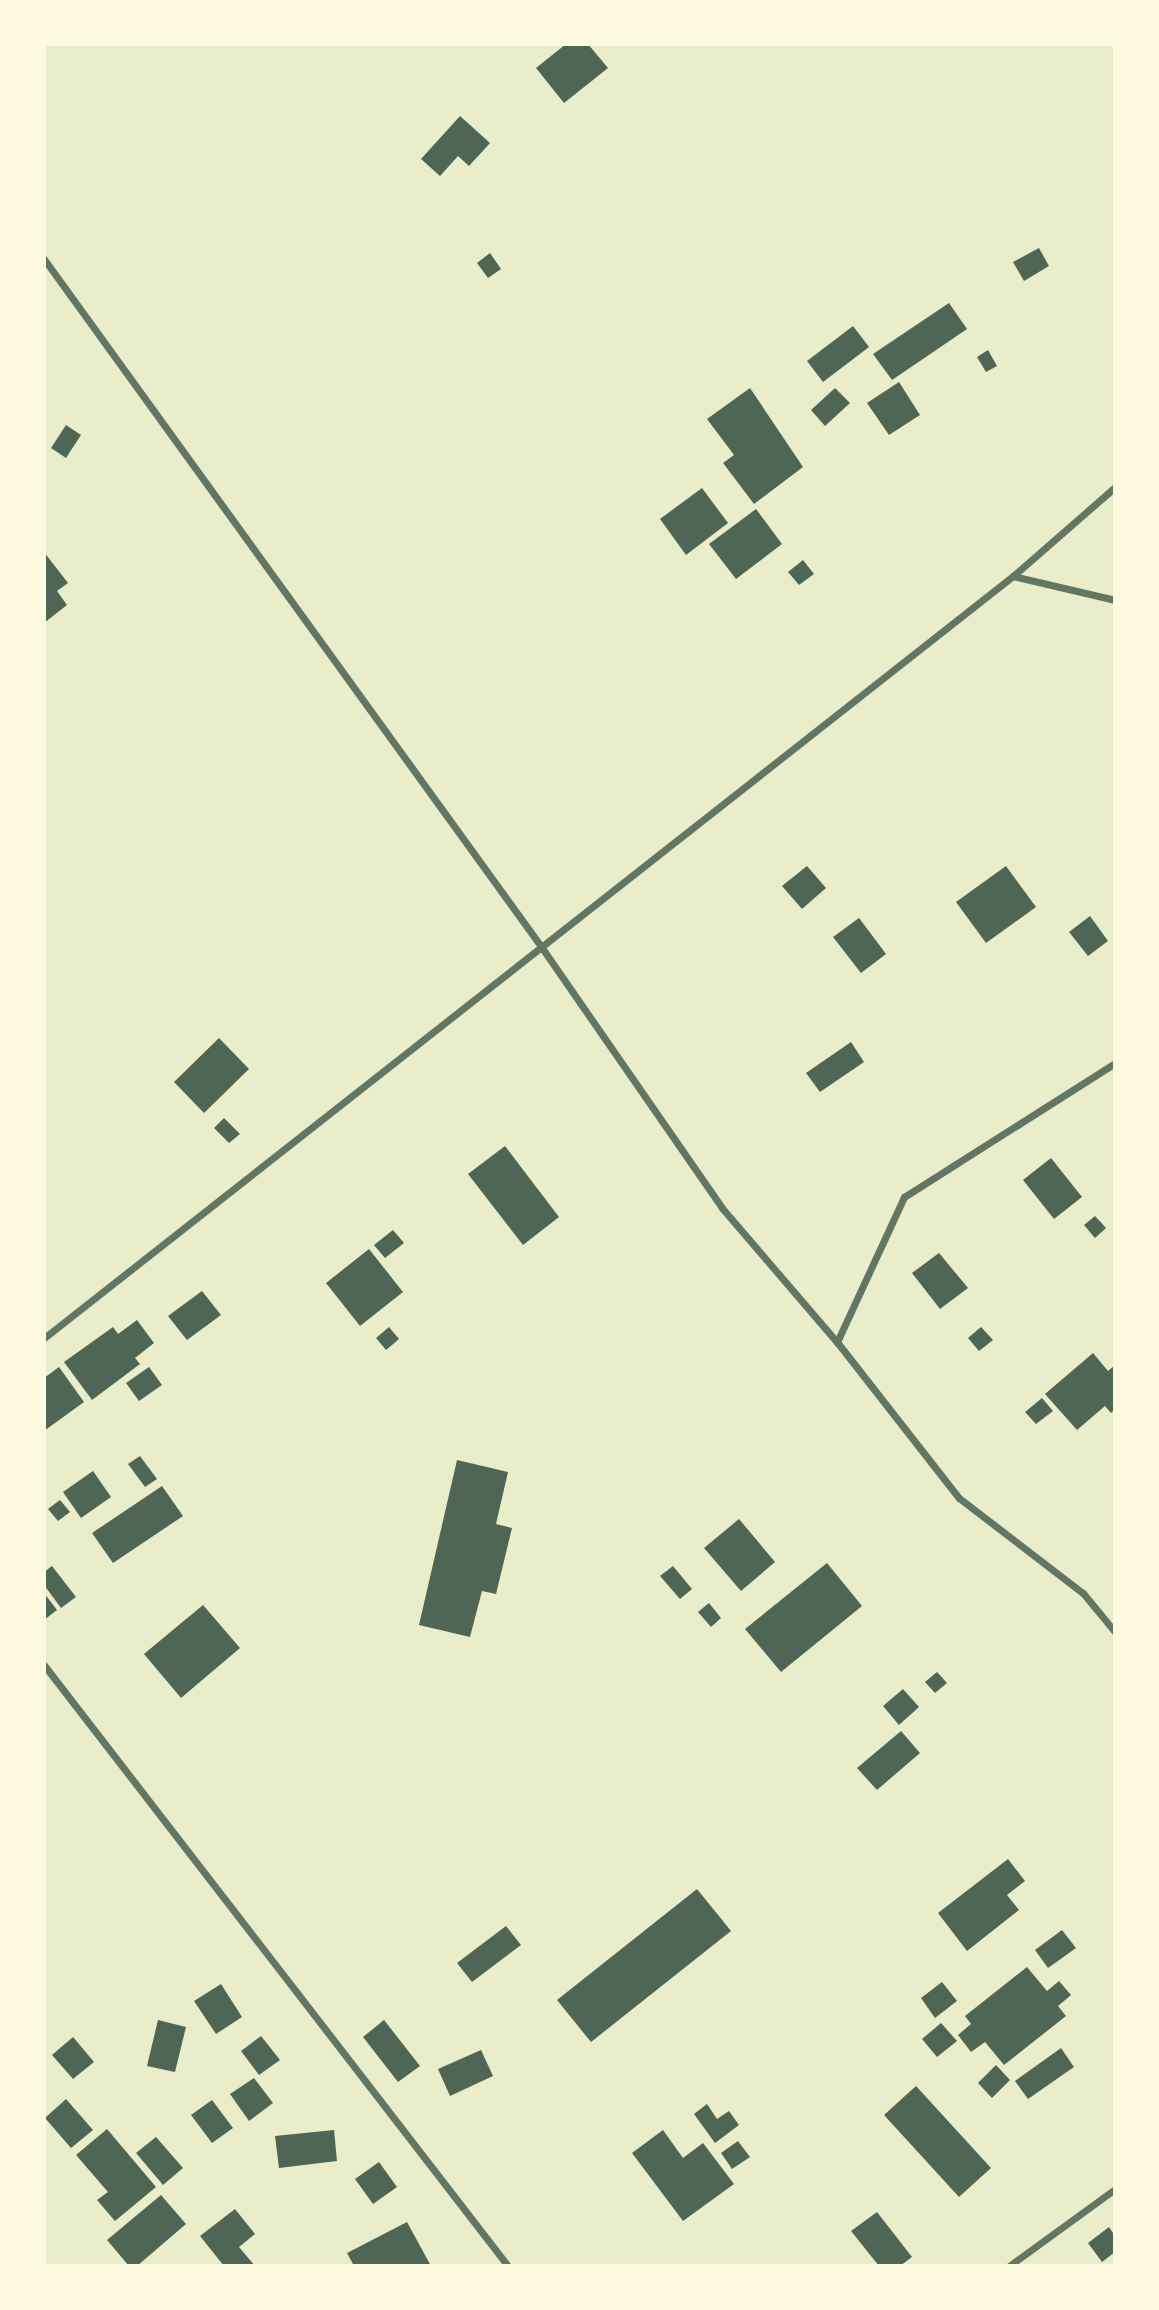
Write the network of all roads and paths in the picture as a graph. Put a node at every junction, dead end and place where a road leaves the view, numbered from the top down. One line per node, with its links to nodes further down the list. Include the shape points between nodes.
1 (44, 259): 2 (street)
2 (47, 270): 6 (street)
3 (1115, 487): 4 (street)
4 (1013, 576): 5 (street); 6 (street)
5 (1115, 600)
6 (540, 945): 8 (street); 9 (street, via 722,1208)
7 (1115, 1063): 9 (street, via 904,1197)
8 (44, 1338)
9 (837, 1342): 10 (street, via 959,1498 1083,1592)
10 (1115, 1632)
11 (44, 1665): 13 (street)
12 (1115, 2189): 14 (street)
13 (508, 2266)
14 (1009, 2266)

